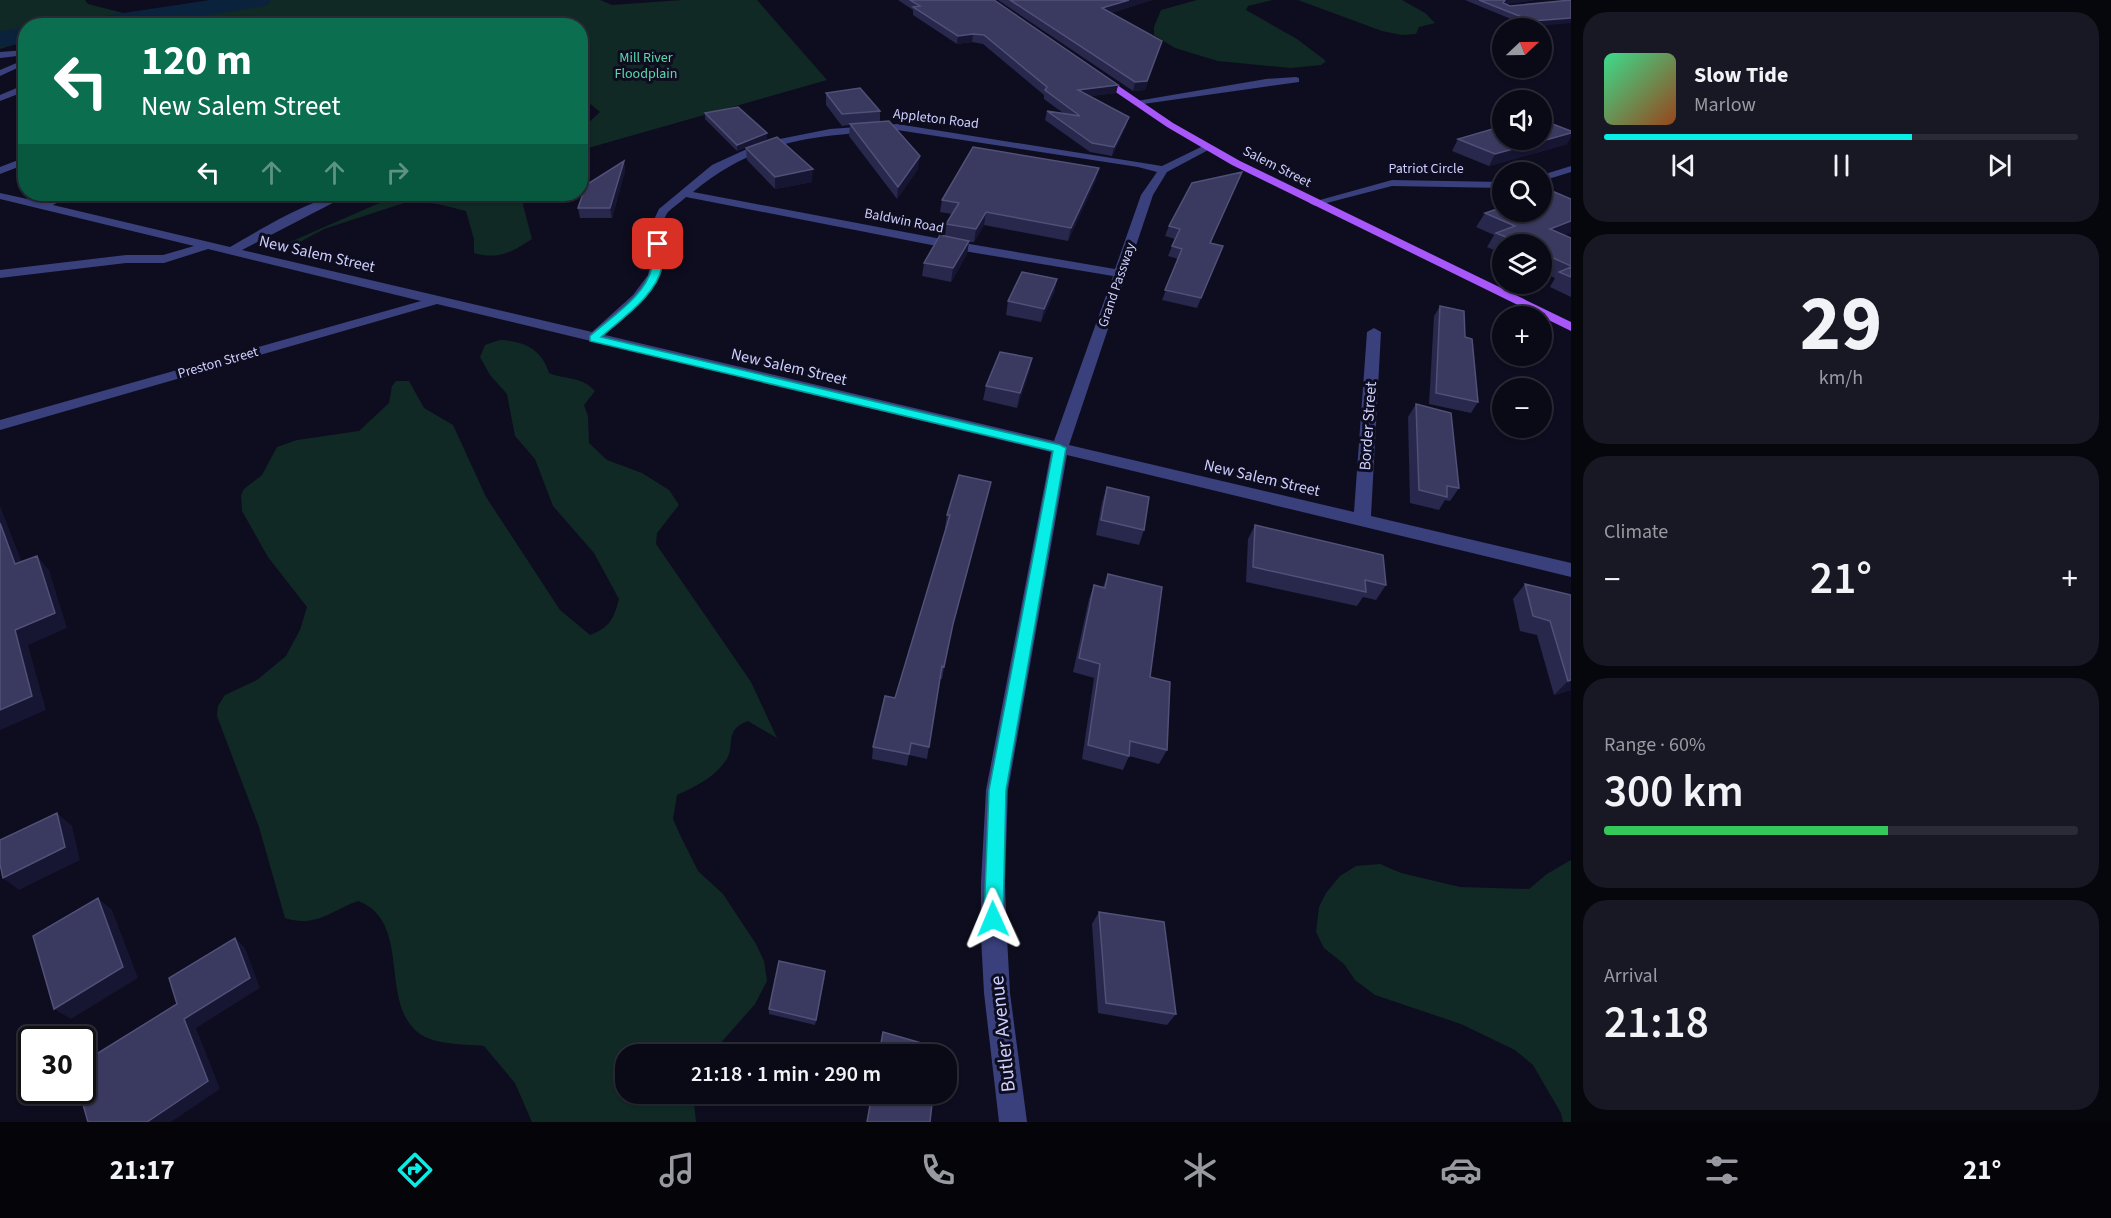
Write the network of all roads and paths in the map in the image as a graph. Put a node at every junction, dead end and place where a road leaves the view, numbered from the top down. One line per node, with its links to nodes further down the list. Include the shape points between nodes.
1 (18, 53): 2 (street)
2 (0, 56)
3 (18, 65): 5 (street)
4 (1087, 68): 9 (main road, Salem Street)
5 (0, 73)
6 (1296, 80): 9 (street)
7 (18, 90): 8 (street)
8 (0, 98)
9 (1136, 102): 10 (main road, Salem Street)
10 (1207, 148): 12 (street); 23 (main road, Salem Street)
11 (18, 163): 14 (street)
12 (1163, 170): 17 (street, Appleton Road, via 915,129 870,128 804,135 760,146 726,160); 28 (street, Grand Passway, via 1147,195)
13 (1571, 170): 15 (street)
14 (0, 171)
15 (1552, 175)
16 (1492, 185): 23 (street, Patriot Circle, via 1392,183)
17 (682, 193): 28 (street, Baldwin Road); 32 (street, Appleton Road, via 659,218 657,268 651,281)
18 (0, 196): 19 (street, New Salem Street)
19 (18, 200)
20 (21, 201): 24 (street, New Salem Street)
21 (52, 201): 24 (street)
22 (330, 201): 26 (street)
23 (1315, 203): 30 (main road, Salem Street)
24 (42, 206): 25 (street, New Salem Street)
25 (206, 246): 26 (street, New Salem Street); 27 (street, via 164,259 126,259)
26 (230, 252): 29 (street, New Salem Street)
27 (0, 274)
28 (1122, 274): 34 (street, Grand Passway)
29 (437, 300): 32 (street, New Salem Street); 33 (street, Preston Street)
30 (1571, 327)
31 (1374, 332): 35 (street, Border Street)
32 (593, 339): 34 (street, New Salem Street)
33 (0, 424)
34 (1060, 448): 35 (street, New Salem Street); 37 (street, Butler Avenue, via 1015,686 996,812 996,982)
35 (1362, 521): 36 (street, New Salem Street)
36 (1571, 570)
37 (1013, 1122)

